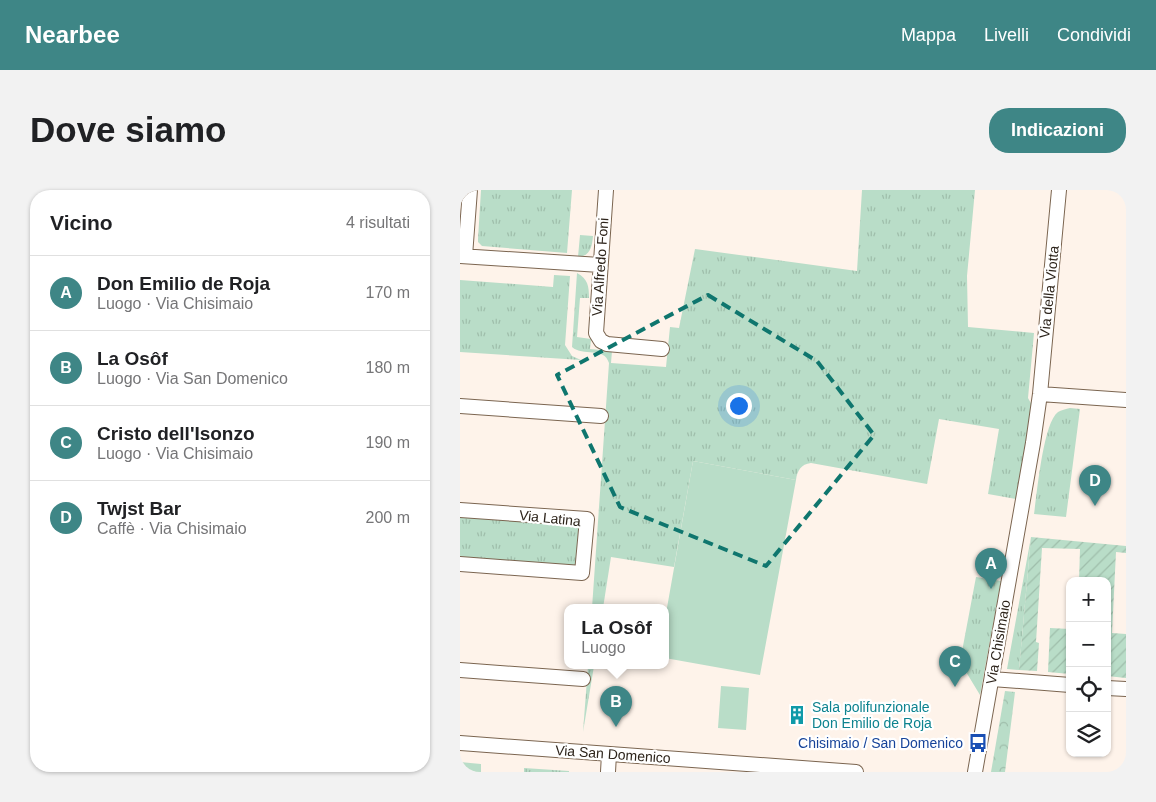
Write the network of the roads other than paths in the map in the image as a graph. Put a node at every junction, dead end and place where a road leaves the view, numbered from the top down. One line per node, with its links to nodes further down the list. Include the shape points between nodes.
1 (470, 190): 4 (street)
2 (606, 190): 5 (street, Via Alfredo Foni)
3 (1059, 190): 7 (street, Via della Viotta)
4 (463, 256): 5 (street)
5 (600, 265): 6 (street, Via Alfredo Foni, via 595,328 598,338 612,344)
6 (662, 349)
7 (1040, 394): 8 (street); 15 (street, Via Chisimaio)
8 (1126, 400)
9 (460, 406): 10 (street)
10 (601, 416)
11 (460, 510): 12 (street, Via Latina, via 587,519 582,573)
12 (460, 564)
13 (460, 670): 14 (street)
14 (583, 679)
15 (992, 680): 16 (street); 25 (street, Via Chisimaio)
16 (1066, 685)
17 (1111, 688): 18 (street)
18 (1126, 689)
19 (460, 743): 20 (street, Via San Domenico)
20 (609, 754): 21 (street, Via San Domenico); 23 (street)
21 (704, 766): 22 (street, Via San Domenico)
22 (800, 770): 24 (street, Via San Domenico)
23 (608, 772)
24 (856, 772)
25 (975, 772)

